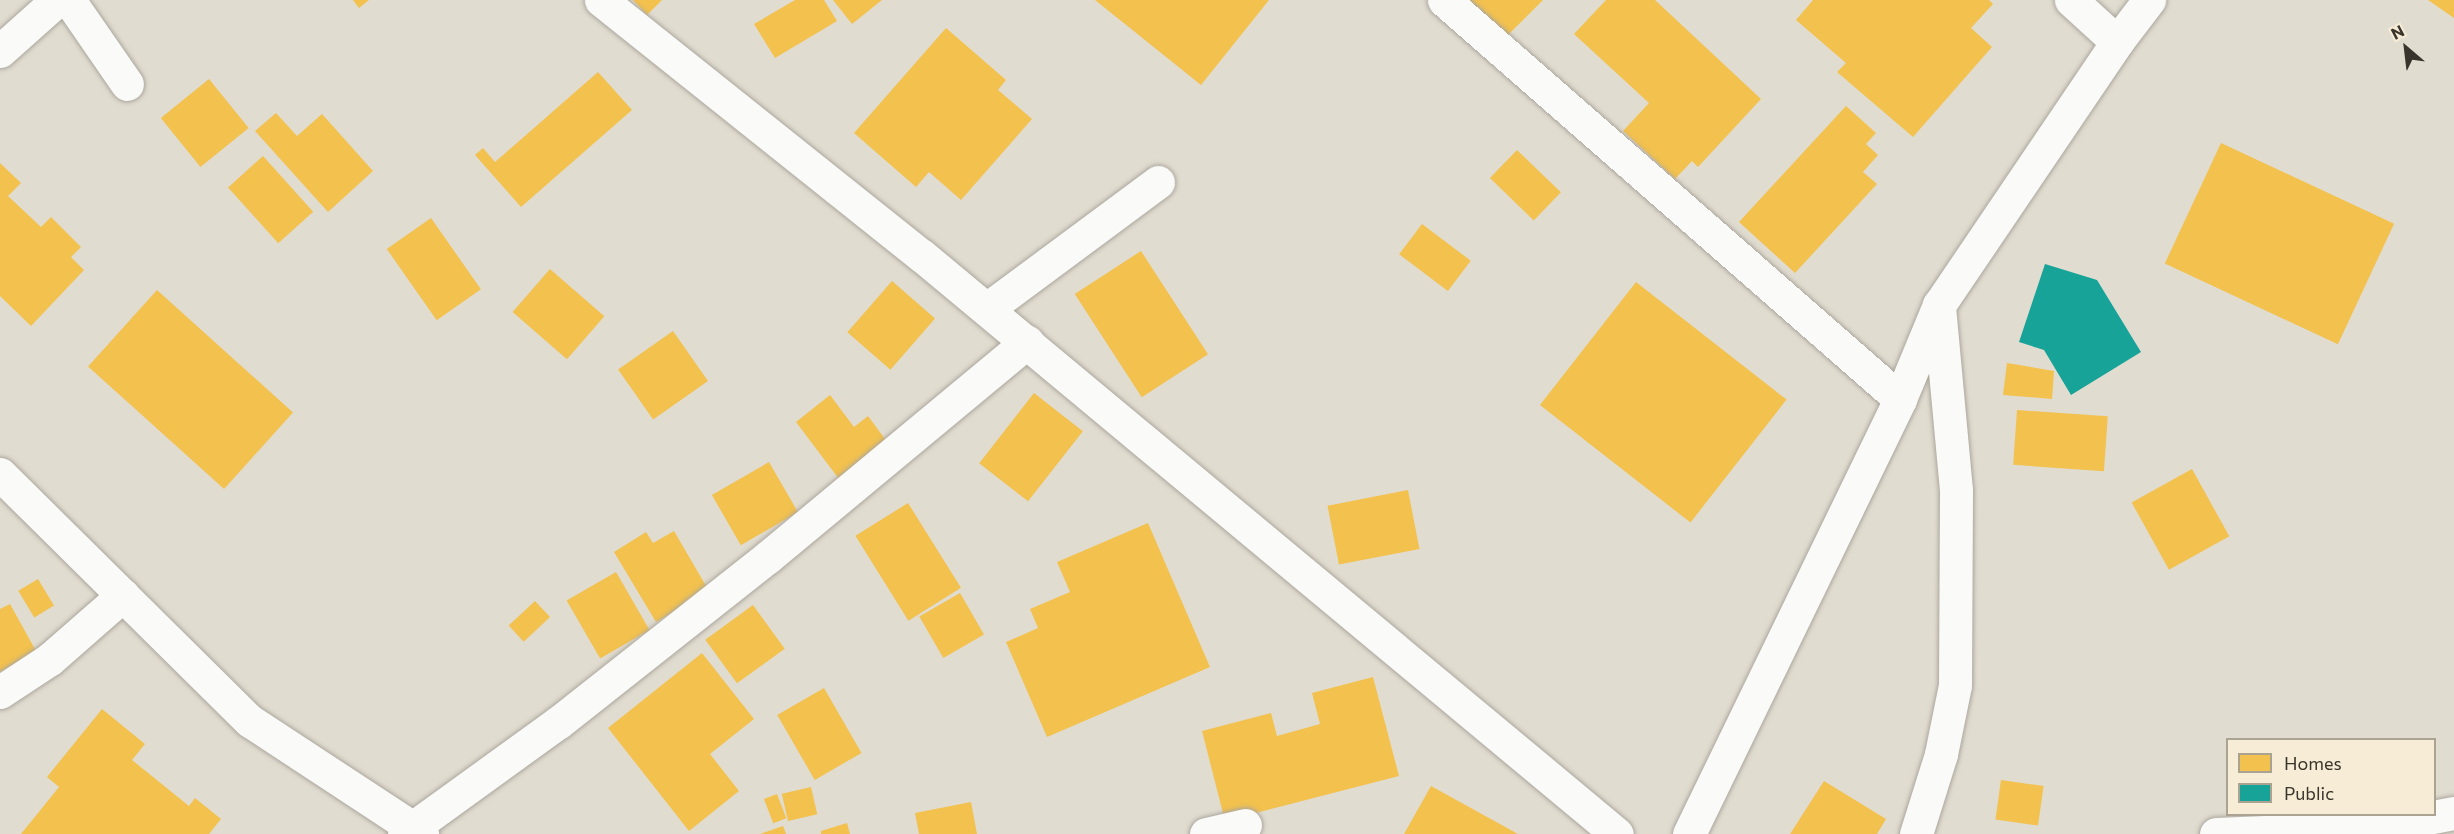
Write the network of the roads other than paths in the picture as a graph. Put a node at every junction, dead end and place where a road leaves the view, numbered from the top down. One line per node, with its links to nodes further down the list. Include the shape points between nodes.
1 (57, 0): 8 (street)
2 (69, 0): 9 (street)
3 (601, 0): 12 (street)
4 (1444, 0): 14 (street)
5 (2072, 0): 7 (street)
6 (2150, 0): 7 (street)
7 (2117, 42): 11 (street)
8 (0, 51)
9 (127, 84)
10 (1158, 182): 12 (street)
11 (1940, 305): 14 (street); 24 (street, via 1956,489 1955,685 1941,754)
12 (987, 309): 13 (street)
13 (1027, 342): 20 (street, via 731,586); 22 (street)
14 (1900, 399): 23 (street)
15 (0, 474): 16 (street)
16 (123, 595): 17 (street, via 50,659); 20 (street, via 250,721)
17 (0, 692)
18 (2454, 813): 26 (street, via 2380,827)
19 (1245, 825): 21 (street)
20 (413, 832)
21 (1206, 834)
22 (1617, 834)
23 (1689, 834)
24 (1916, 834): 25 (street)
25 (1923, 834)
26 (2216, 834)

